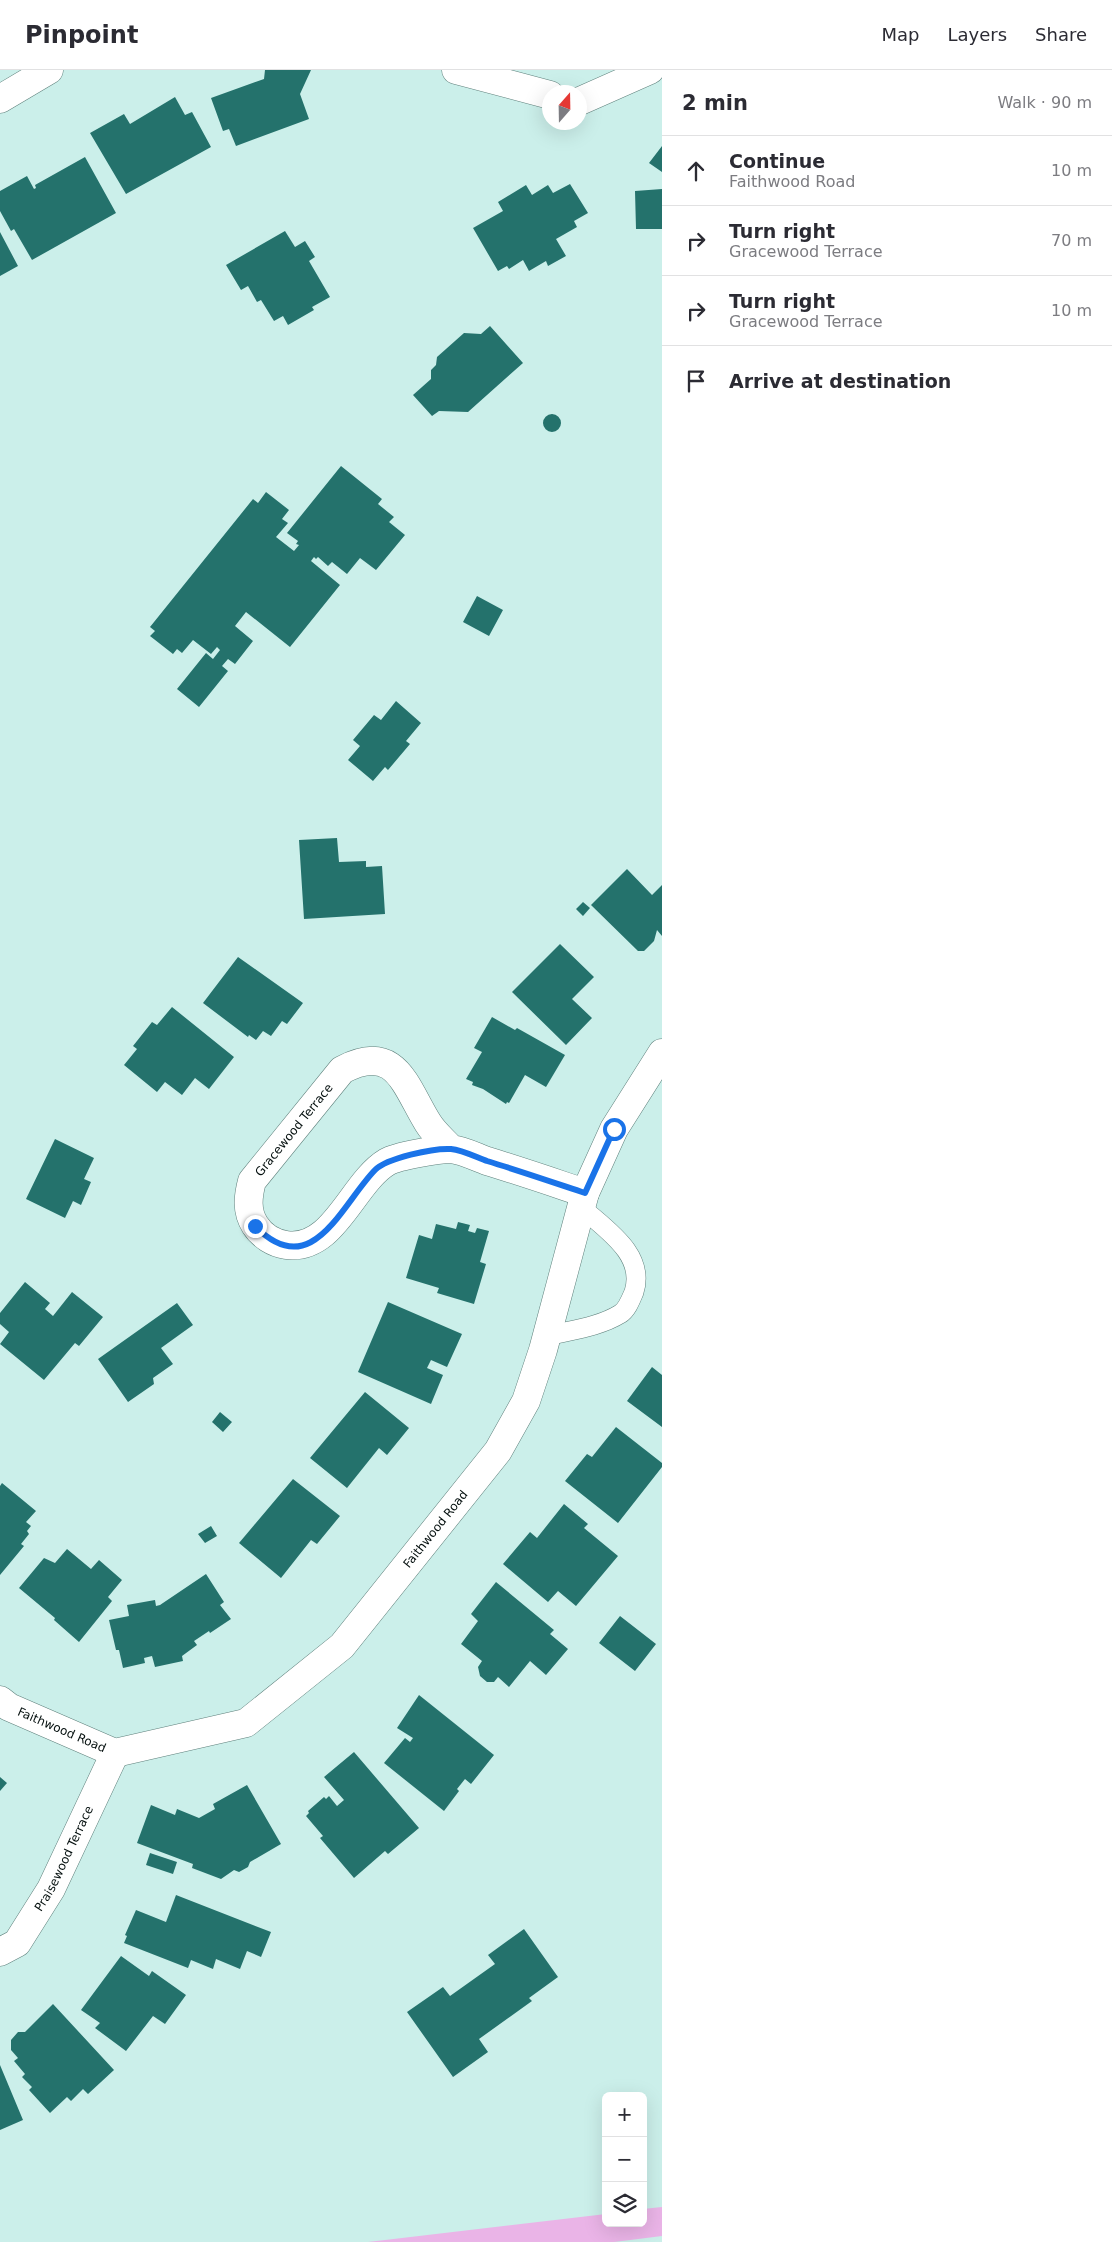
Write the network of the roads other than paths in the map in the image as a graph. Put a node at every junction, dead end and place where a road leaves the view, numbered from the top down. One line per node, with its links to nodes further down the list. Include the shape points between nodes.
1 (49, 70): 5 (street)
2 (456, 70): 4 (street)
3 (650, 70): 6 (street)
4 (542, 93)
5 (0, 98)
6 (587, 98)
7 (662, 1053): 9 (street, Faithwood Road, via 614,1129)
8 (451, 1149): 8 (street, Gracewood Terrace, via 429,1125 402,1075 381,1062 356,1062 342,1070 252,1181 249,1211 255,1226 266,1237 280,1244 310,1243 323,1235 376,1170 390,1160); 9 (street, Gracewood Terrace)
9 (583, 1200): 10 (street, Faithwood Road); 10 (lane, via 629,1252 637,1283 622,1313 601,1323)
10 (547, 1336): 12 (street, Faithwood Road, via 526,1401 498,1451 342,1646 246,1723)
11 (0, 1700): 12 (street, Faithwood Road, via 9,1707)
12 (115, 1753): 13 (street, Praisewood Terrace, via 51,1888 17,1943)
13 (0, 1952)

